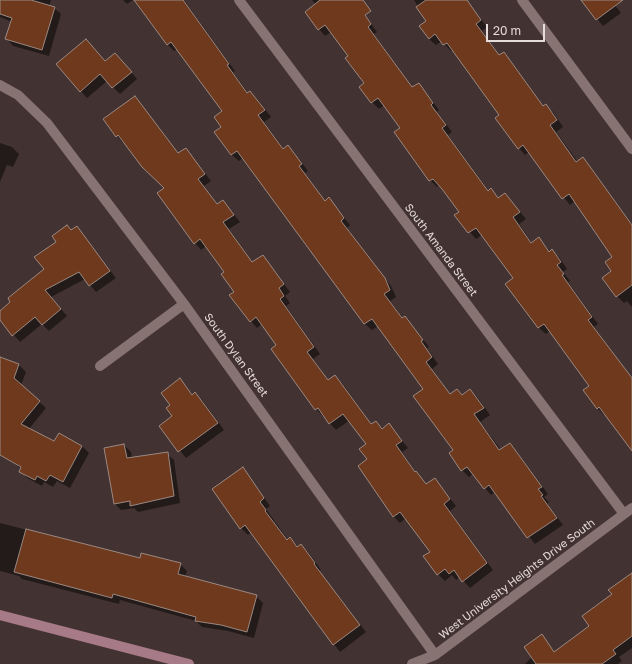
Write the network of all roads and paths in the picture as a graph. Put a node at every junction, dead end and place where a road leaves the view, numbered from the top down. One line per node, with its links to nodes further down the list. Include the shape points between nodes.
1 (239, 0): 7 (street, South Amanda Street)
2 (522, 0): 4 (street)
3 (0, 85): 5 (street, South Dylan Street, via 18,95 47,123)
4 (632, 149)
5 (184, 304): 6 (street); 9 (street, South Dylan Street)
6 (100, 366)
7 (628, 511): 9 (street, West University Heights Drive South)
8 (0, 615): 10 (street)
9 (435, 655): 11 (street, West University Heights Drive South)
10 (189, 664)
11 (412, 664)

